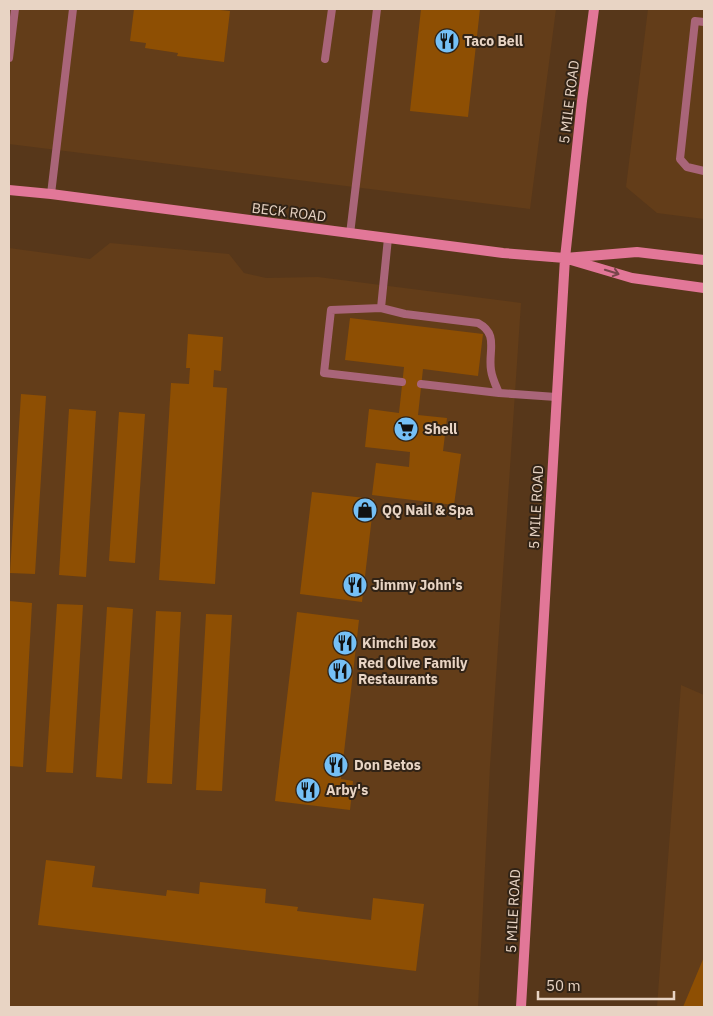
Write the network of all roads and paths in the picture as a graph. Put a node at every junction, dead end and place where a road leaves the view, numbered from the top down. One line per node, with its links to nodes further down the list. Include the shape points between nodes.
1 (15, 9): 7 (lane)
2 (73, 9): 11 (lane)
3 (332, 9): 8 (lane)
4 (377, 9): 12 (lane)
5 (594, 9): 14 (street, 5 MILE ROAD)
6 (704, 22): 9 (lane, via 695,21 680,159 687,167)
7 (9, 58)
8 (325, 59)
9 (704, 171)
10 (9, 190): 11 (street, BECK ROAD)
11 (51, 194): 12 (street, BECK ROAD)
12 (350, 234): 13 (street, BECK ROAD)
13 (388, 238): 14 (street, BECK ROAD); 17 (lane)
14 (565, 258): 15 (street, BECK ROAD, via 637,252); 16 (street, BECK ROAD, one-way to 16, via 632,278); 21 (street, 5 MILE ROAD)
15 (704, 260)
16 (704, 288)
17 (381, 308): 18 (lane, via 332,310 324,373); 20 (lane, via 478,323 485,327 491,334 491,371)
18 (402, 382)
19 (421, 384): 20 (lane)
20 (500, 393): 21 (lane)
21 (556, 397): 22 (street, 5 MILE ROAD)
22 (521, 1007)

